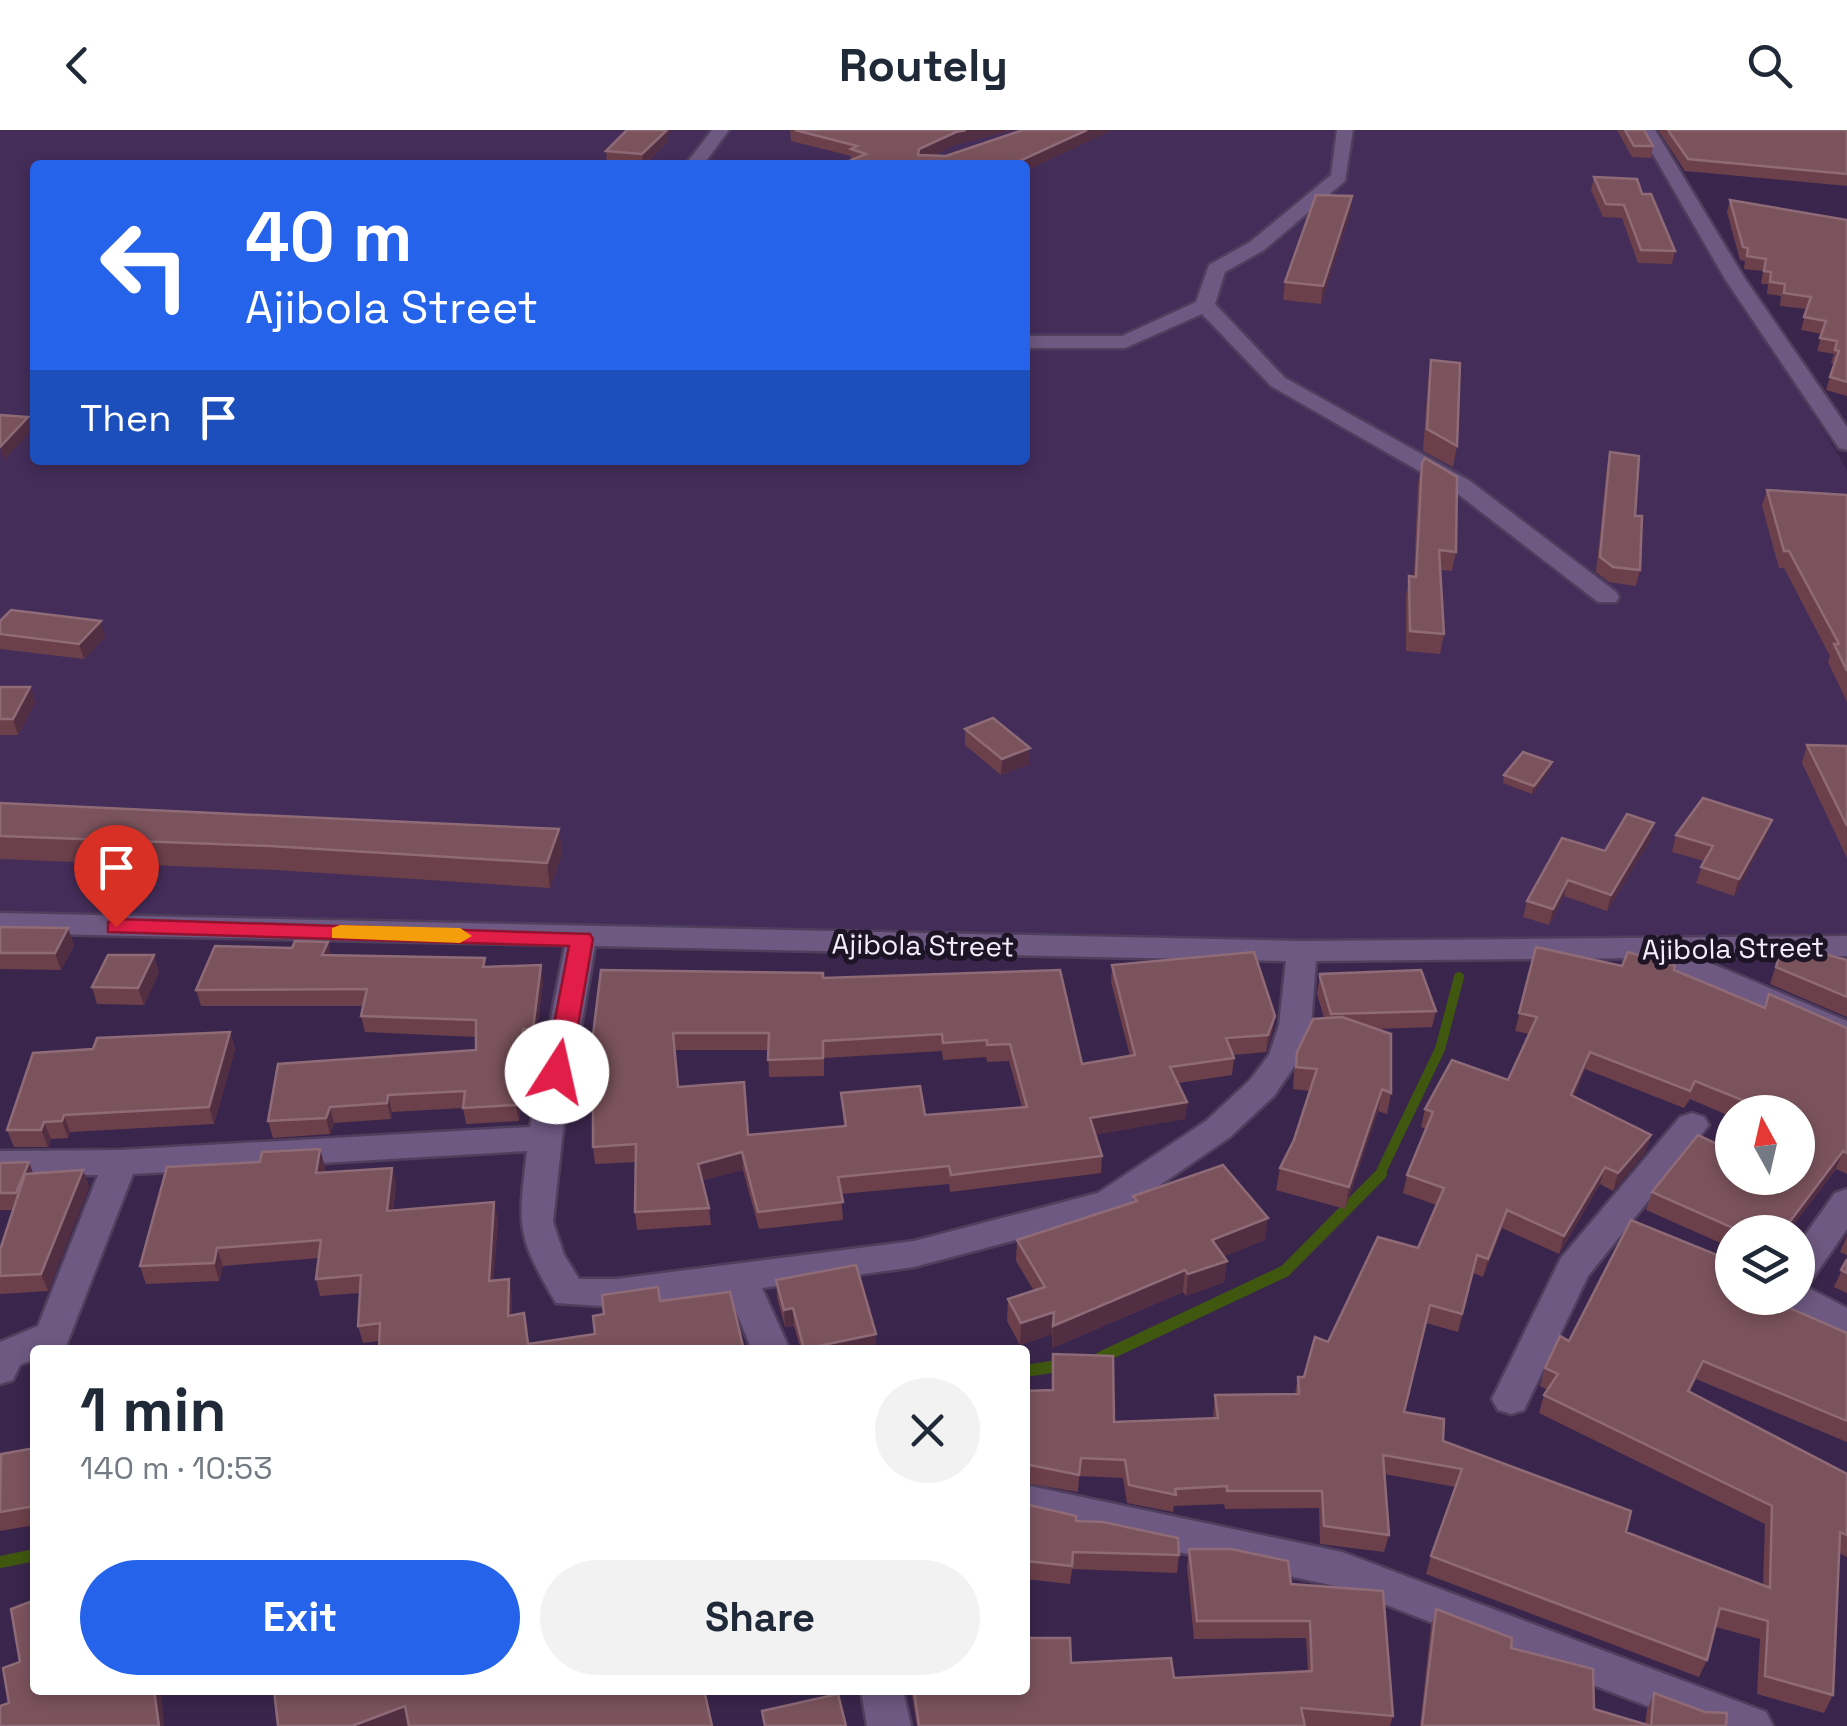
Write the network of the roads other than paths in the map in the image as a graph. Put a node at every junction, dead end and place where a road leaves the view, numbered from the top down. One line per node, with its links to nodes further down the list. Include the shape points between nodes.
1 (720, 130): 4 (street)
2 (1346, 130): 5 (street, via 1339,177 1257,246 1216,269)
3 (1647, 130): 7 (street, via 1735,279)
4 (698, 160)
5 (1204, 305): 6 (street, via 1125,342); 8 (street, via 1278,382 1462,486)
6 (1030, 342)
7 (1847, 444)
8 (1608, 597)
9 (0, 924): 10 (street, Ajibola Street)
10 (582, 939): 13 (street, Ajibola Street); 16 (street)
11 (1847, 946): 12 (street, Ajibola Street)
12 (1647, 949): 13 (street, Ajibola Street); 14 (street)
13 (1302, 951): 23 (street, via 1295,1026 1284,1058 1262,1088 1218,1128 1109,1202 914,1254)
14 (1847, 1032)
15 (1692, 1125): 20 (street)
16 (545, 1138): 17 (street); 23 (street, via 536,1222 569,1293)
17 (120, 1162): 18 (street); 27 (street, via 53,1336)
18 (0, 1163)
19 (1847, 1202): 22 (street)
20 (1618, 1216): 21 (street); 30 (street, via 1574,1268)
21 (1651, 1231)
22 (1815, 1247)
23 (740, 1276): 28 (street)
24 (1815, 1307): 25 (street)
25 (1847, 1326)
26 (30, 1345): 29 (street, via 3,1356)
27 (30, 1345)
28 (769, 1345)
29 (0, 1369)
30 (1511, 1400)
31 (1030, 1503): 34 (street, via 1342,1570)
32 (883, 1695): 33 (street)
33 (889, 1726)
34 (1750, 1726)

